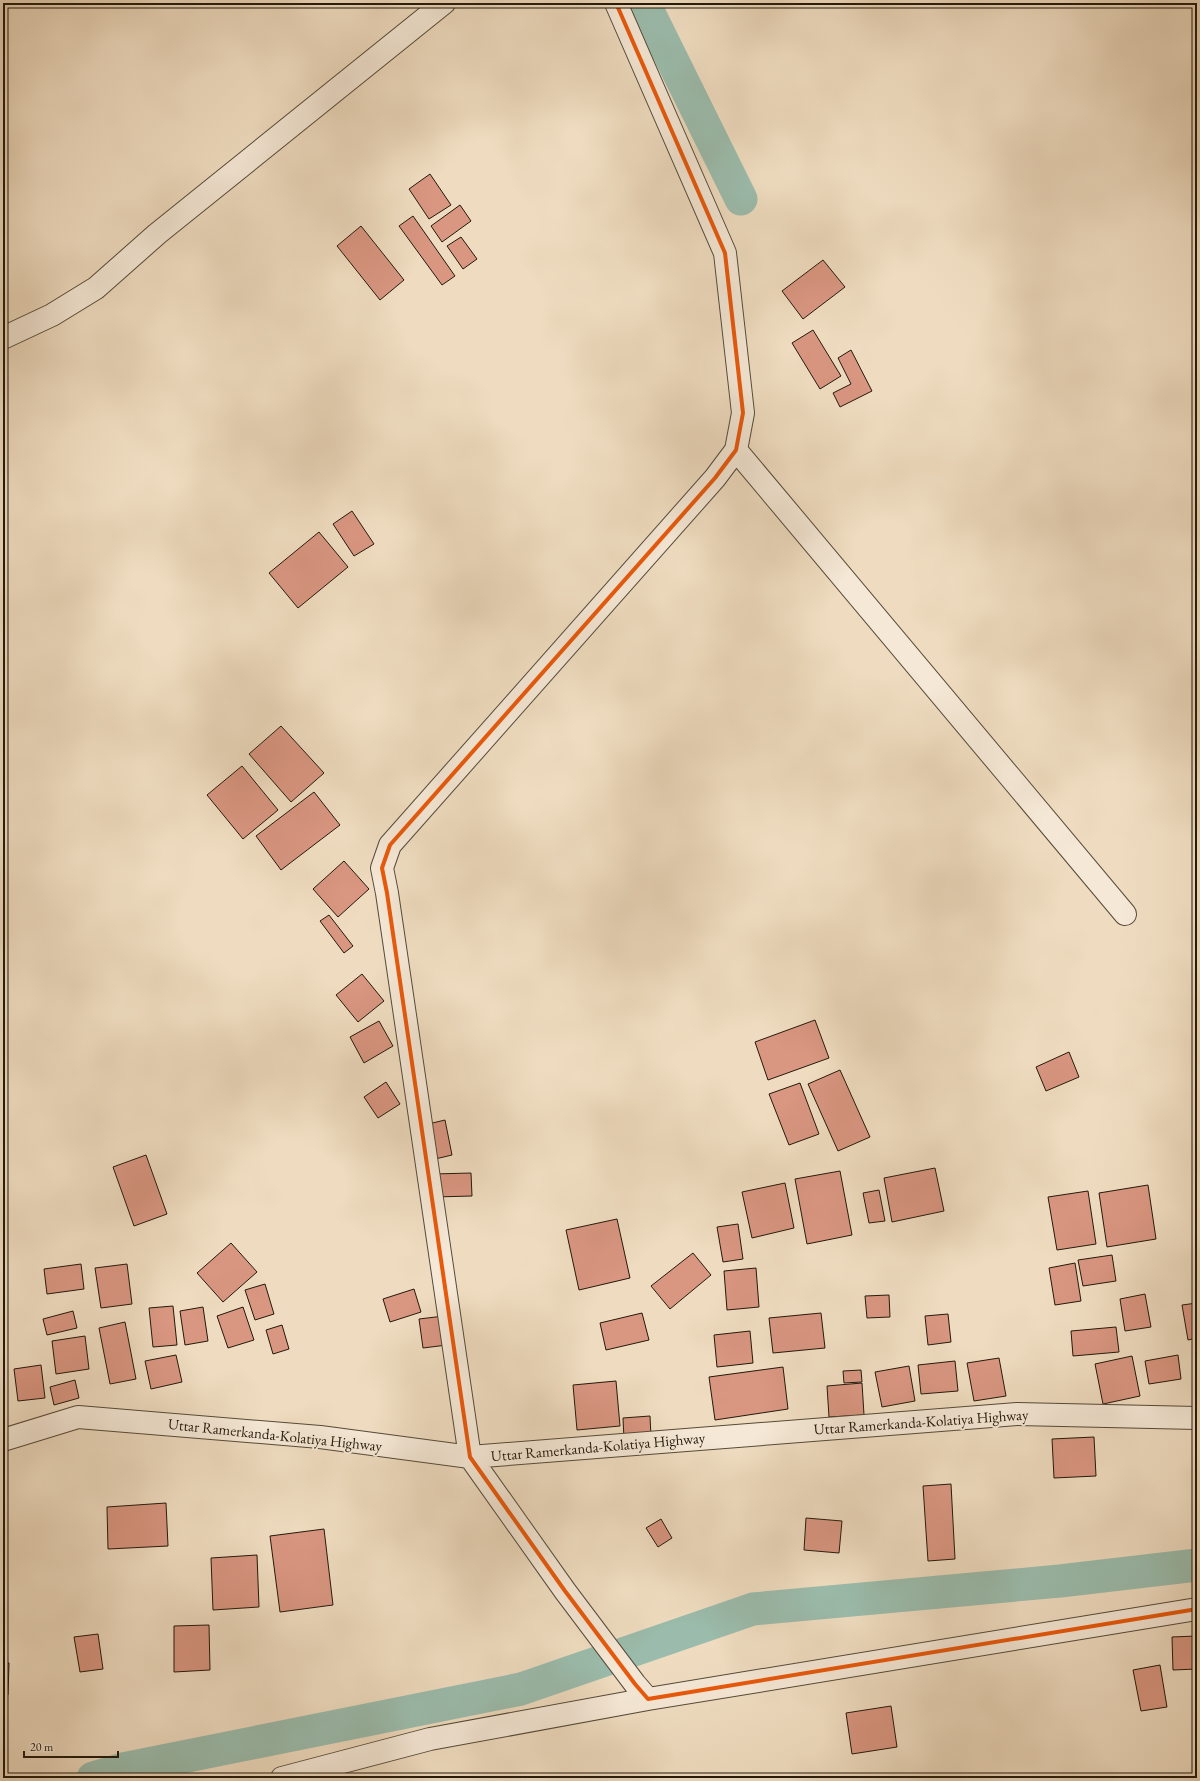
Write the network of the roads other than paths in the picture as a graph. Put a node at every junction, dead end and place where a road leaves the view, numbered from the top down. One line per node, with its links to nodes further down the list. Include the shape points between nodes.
1 (444, 3): 3 (street, via 157,234 96,288 52,315)
2 (616, 3): 4 (street, via 725,253 744,413)
3 (3, 338)
4 (736, 450): 5 (street); 8 (street, via 710,484 390,845 382,868)
5 (1125, 914)
6 (1197, 1418): 8 (street, Uttar Ramerkanda-Kolatiya Highway, via 1017,1414)
7 (3, 1440): 8 (street, Uttar Ramerkanda-Kolatiya Highway, via 78,1417 320,1437)
8 (470, 1457): 10 (street, via 565,1591)
9 (1197, 1609): 10 (street)
10 (642, 1692): 11 (street, via 430,1739)
11 (282, 1778)

